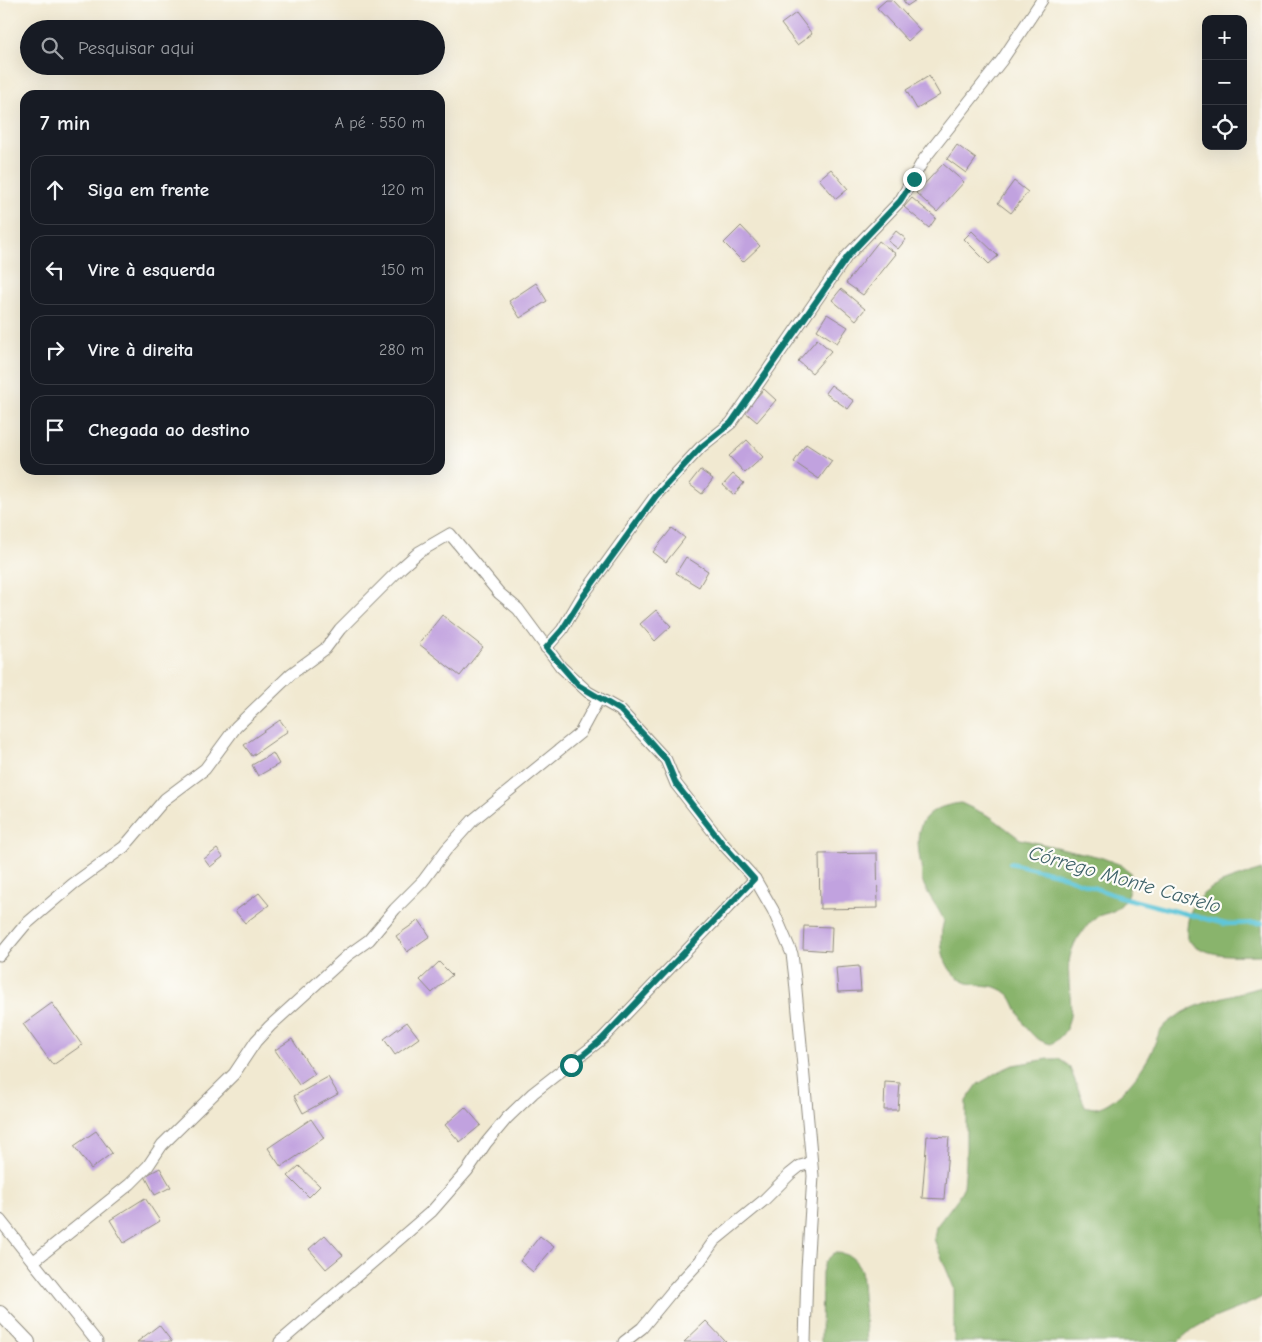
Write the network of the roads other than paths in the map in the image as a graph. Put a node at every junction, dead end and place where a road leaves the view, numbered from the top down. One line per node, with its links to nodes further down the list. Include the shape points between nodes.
1 (1042, 0): 2 (street, via 1002,60 927,154 900,201 848,256 731,423 701,447 656,496)
2 (546, 648): 3 (street, via 569,676); 5 (street, via 518,609 500,593 450,534 440,539 400,568 340,629 325,649 291,674 236,727 204,769 165,799 124,847 25,925)
3 (599, 698): 4 (street, via 620,710 666,760 676,784); 8 (street, via 580,733 473,820 369,940 270,1026 234,1074 162,1145 130,1184)
4 (754, 879): 6 (street, via 773,910 792,954); 13 (street, via 598,1044 533,1093 507,1118 432,1211)
5 (0, 955)
6 (811, 1163): 14 (street, via 790,1174 714,1241 652,1317); 15 (street, via 813,1188)
7 (0, 1220): 8 (street)
8 (34, 1261): 12 (street, via 40,1273 56,1288)
9 (0, 1313): 10 (street); 11 (street)
10 (19, 1342)
11 (28, 1342)
12 (98, 1342)
13 (280, 1342)
14 (624, 1342)
15 (805, 1342)

